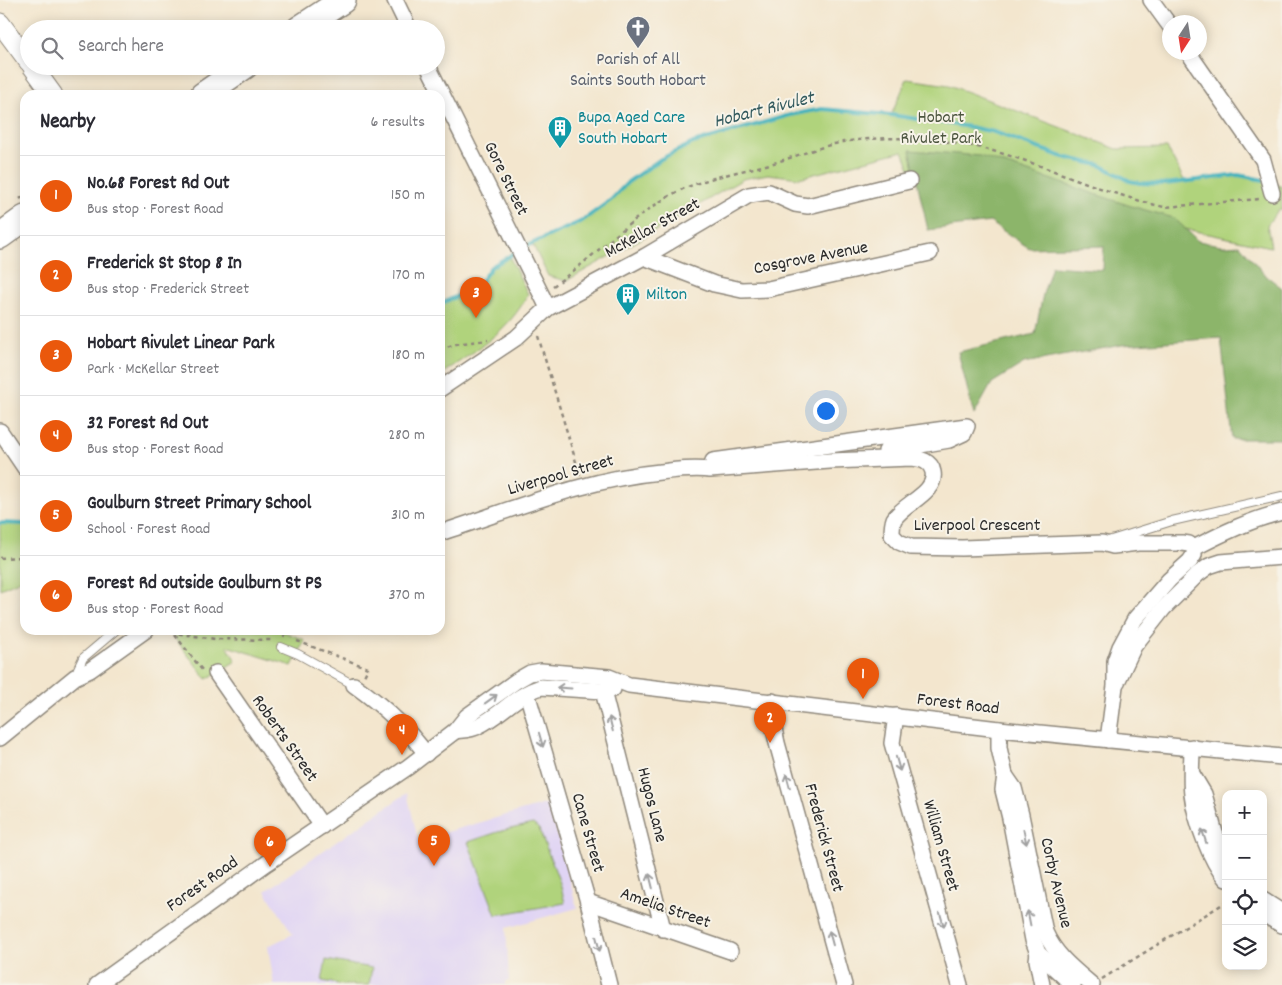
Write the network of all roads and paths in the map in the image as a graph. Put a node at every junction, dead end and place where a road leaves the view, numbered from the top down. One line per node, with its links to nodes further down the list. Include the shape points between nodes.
1 (343, 0): 5 (highway)
2 (395, 0): 6 (street)
3 (1152, 0): 4 (street)
4 (1162, 15)
5 (313, 20)
6 (405, 20)
7 (0, 23): 8 (street)
8 (20, 50)
9 (1194, 60): 18 (street, via 1263,160)
10 (39, 75): 13 (street)
11 (232, 75): 14 (highway)
12 (432, 75): 15 (street, Gore Street)
13 (49, 90)
14 (210, 90)
15 (440, 90)
16 (445, 100): 23 (street, Gore Street)
17 (909, 181): 22 (street, McKellar Street, via 808,206 769,192 749,196)
18 (1273, 196)
19 (20, 222): 20 (highway)
20 (0, 236)
21 (930, 253): 22 (street, Cosgrove Avenue, via 768,289 742,290 714,284)
22 (644, 257): 23 (street, McKellar Street)
23 (548, 308): 24 (street, McKellar Street)
24 (534, 320): 25 (street, McKellar Street); 33 (path)
25 (509, 343): 26 (path, via 495,339); 27 (street, McKellar Street)
26 (445, 347)
27 (445, 386)
28 (0, 431): 30 (street)
29 (924, 460): 31 (street, Liverpool Street); 37 (street, Liverpool Crescent, via 933,468 934,478 929,488 895,518 892,535 899,542 911,547 953,548)
30 (20, 461)
31 (830, 461): 32 (street, Liverpool Street, via 710,470); 32 (street, Liverpool Street, via 949,440 964,433 967,426 708,461)
32 (696, 468): 33 (street, Liverpool Street, via 640,474)
33 (583, 486): 36 (street, Liverpool Street)
34 (1282, 496): 37 (lane, Liverpool Crescent, via 1172,521)
35 (1282, 512): 38 (street, via 1239,525)
36 (445, 531)
37 (1102, 543): 38 (street, Liverpool Crescent, via 1113,546 1189,544)
38 (1194, 548): 52 (street, via 1190,561 1169,580 1127,632 1115,662)
39 (20, 557): 41 (path)
40 (1282, 557): 52 (street, via 1221,562 1198,574 1163,609 1134,646)
41 (0, 558)
42 (108, 635): 50 (lane, via 83,658)
43 (139, 635): 50 (street, via 90,670)
44 (175, 635): 49 (path, via 208,679)
45 (182, 635): 46 (path, via 214,639 272,640 286,637)
46 (281, 635)
47 (294, 640): 53 (path, via 368,668)
48 (281, 647): 53 (lane)
49 (216, 673): 67 (street, Roberts Street)
50 (74, 677): 60 (street)
51 (629, 685): 54 (street, Forest Road); 56 (street, Forest Road); 59 (street, Forest Road, one-way to 51, via 467,716 530,673 564,672 609,677)
52 (1115, 686): 61 (street)
53 (357, 687): 63 (street, via 379,702)
54 (603, 691): 55 (street, Forest Road, one-way to 55, via 542,687); 76 (street, Hugos Lane, one-way to 54)
55 (527, 693): 59 (street, Forest Road, via 477,727); 70 (street, Cane Street, one-way to 70)
56 (772, 701): 57 (street, Forest Road); 82 (street, Frederick Street, one-way to 56, via 777,742)
57 (896, 716): 58 (street, Forest Road); 83 (street, William Street, one-way to 83, via 892,743)
58 (999, 728): 61 (street, Forest Road); 66 (street, Corby Avenue, via 999,748)
59 (455, 731): 63 (street, Forest Road)
60 (0, 738)
61 (1108, 740): 62 (street, Forest Road)
62 (1192, 748): 64 (street, Forest Road); 65 (street)
63 (426, 754): 67 (street, Forest Road)
64 (1282, 757)
65 (1192, 773): 68 (street, via 1204,794 1214,833); 69 (street, one-way to 65, via 1204,838 1192,795)
66 (1005, 775): 78 (street, Corby Avenue, one-way to 66, via 1003,790); 79 (street, Corby Avenue, one-way to 79, via 1014,788 1050,945 1063,960)
67 (322, 826): 80 (street, Forest Road)
68 (1222, 849)
69 (1222, 873)
70 (588, 902): 76 (street, Amelia Street); 81 (street, Cane Street, one-way to 81)
71 (1267, 903): 73 (street)
72 (1222, 904): 79 (path)
73 (1282, 912)
74 (1267, 916): 75 (street)
75 (1282, 925)
76 (663, 929): 77 (street, Amelia Street)
77 (730, 951)
78 (1038, 953): 84 (street); 85 (street, Corby Avenue)
79 (1095, 983)
80 (97, 985)
81 (609, 985)
82 (844, 985)
83 (960, 985)
84 (1042, 985)
85 (1073, 985)

